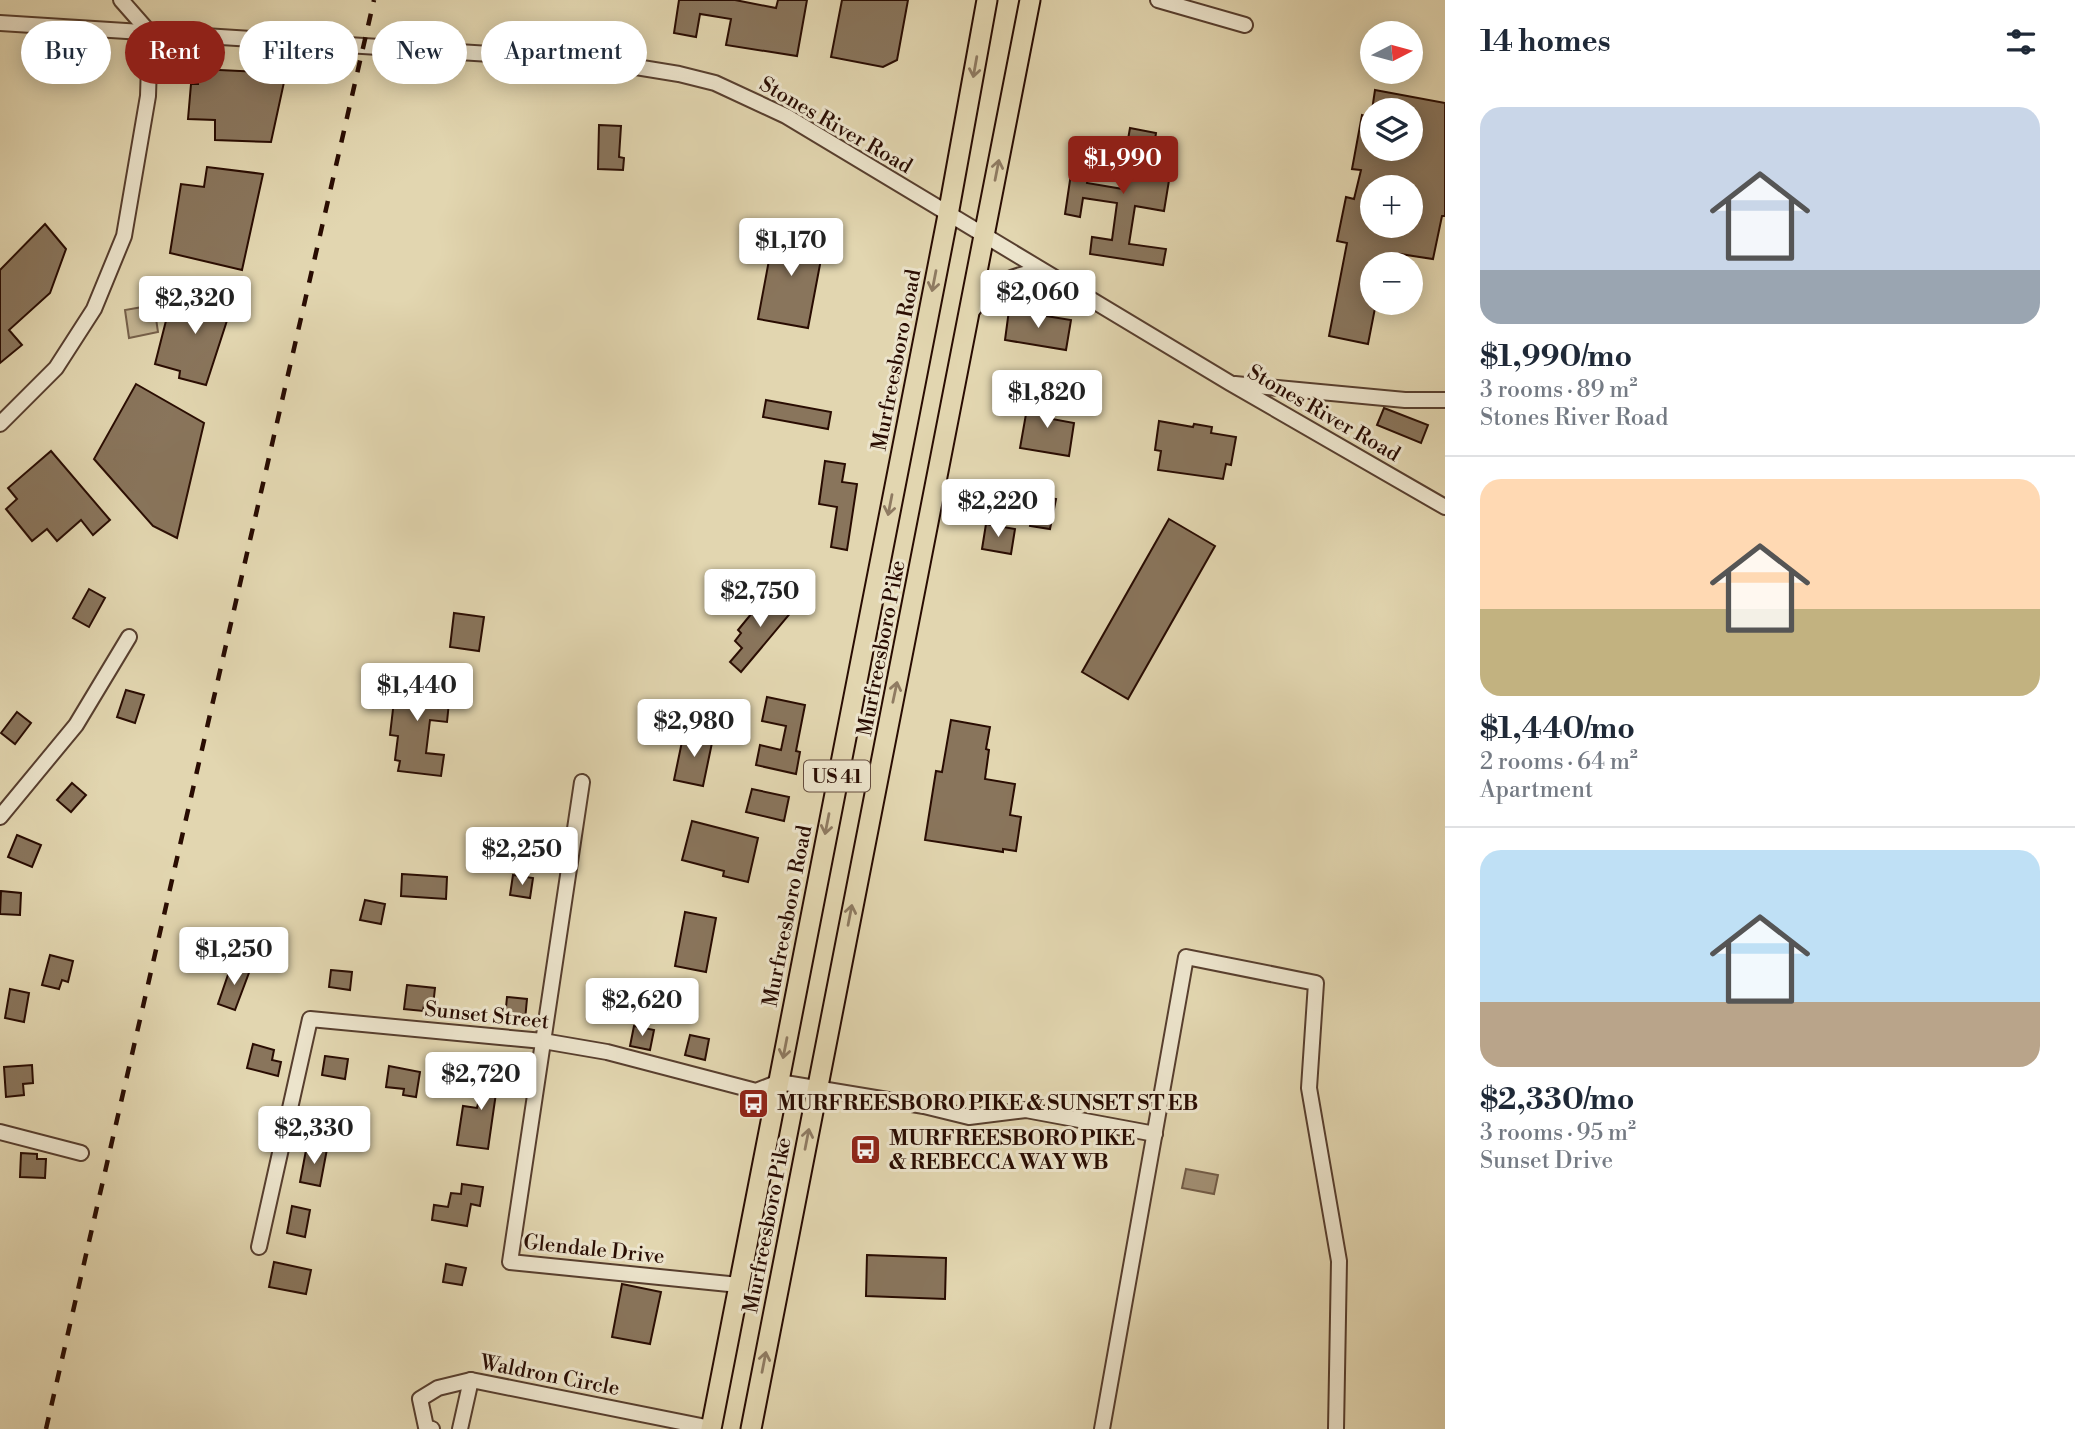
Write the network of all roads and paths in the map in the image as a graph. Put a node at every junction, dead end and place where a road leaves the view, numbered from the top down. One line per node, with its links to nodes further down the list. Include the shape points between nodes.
1 (121, 0): 5 (street)
2 (987, 0): 11 (main road, Murfreesboro Road, one-way to 11)
3 (1030, 0): 12 (main road, Murfreesboro Pike, one-way to 3)
4 (1157, 0): 7 (street)
5 (139, 21)
6 (0, 23): 8 (street, Stones River Road)
7 (1245, 25)
8 (125, 31)
9 (225, 38): 11 (street, Stones River Road, via 599,61 679,74 715,83 786,116)
10 (148, 84): 17 (street, via 124,236 94,309 56,368)
11 (948, 215): 12 (street, Stones River Road); 23 (main road, Murfreesboro Road / US 41, one-way to 23)
12 (984, 237): 13 (street, Stones River Road); 14 (main road, Murfreesboro Pike)
13 (1040, 270): 14 (street, via 999,282); 15 (street, Stones River Road)
14 (967, 317): 24 (main road, Murfreesboro Pike, one-way to 14)
15 (1230, 383): 16 (street); 18 (street, Stones River Road)
16 (1445, 400)
17 (0, 424)
18 (1445, 507)
19 (129, 637): 21 (street, via 76,725)
20 (582, 782): 22 (street, Glendale Drive)
21 (0, 817)
22 (543, 1041): 23 (street, Sunset Street, via 607,1052 756,1091); 28 (street, Sunset Street, via 310,1019); 29 (street, Glendale Drive, via 510,1262)
23 (779, 1082): 24 (street, Sunset Street); 29 (main road, Murfreesboro Road / US 41)
24 (817, 1088): 26 (street, Sunset Street, via 969,1118 1026,1110); 34 (main road, Murfreesboro Pike, one-way to 24)
25 (0, 1132): 27 (street)
26 (1155, 1134): 35 (street); 36 (street, via 1186,957 1316,983 1309,1088 1339,1261)
27 (81, 1153)
28 (259, 1247)
29 (739, 1285): 33 (main road, Murfreesboro Road / US 41)
30 (471, 1380): 31 (street, Waldron Circle, via 438,1388 420,1399 426,1427); 32 (street); 33 (street, Waldron Circle)
31 (432, 1429)
32 (460, 1429)
33 (711, 1429)
34 (751, 1429)
35 (1102, 1429)
36 (1336, 1429)

